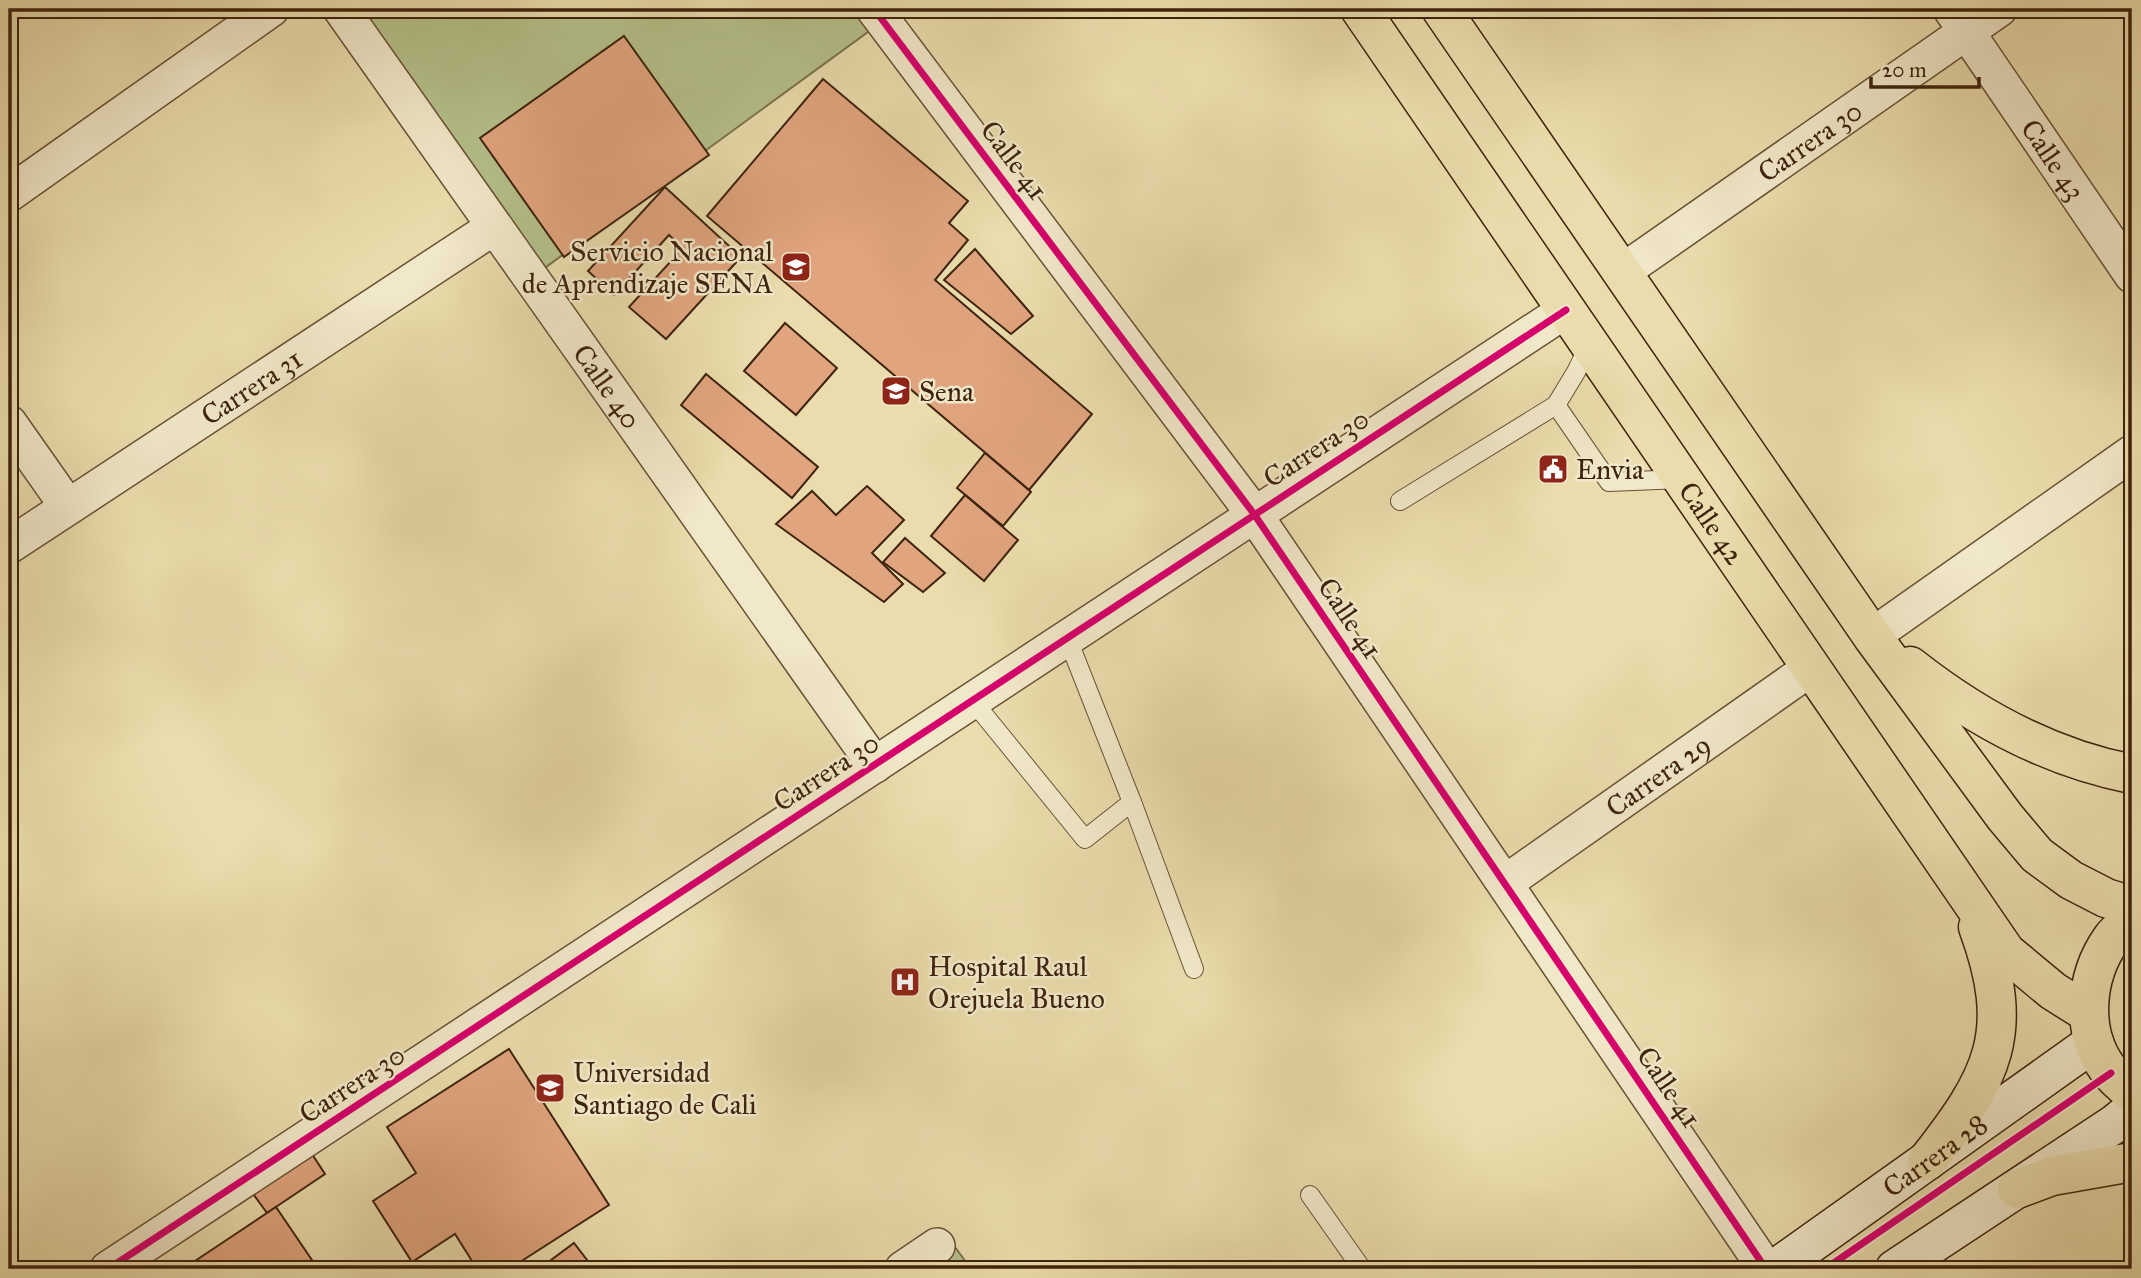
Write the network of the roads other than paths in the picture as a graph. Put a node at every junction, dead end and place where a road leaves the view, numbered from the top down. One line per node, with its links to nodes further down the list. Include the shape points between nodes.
1 (271, 9): 8 (street)
2 (341, 9): 9 (street, Calle 40)
3 (874, 9): 20 (street, Calle 41)
4 (1360, 9): 12 (main road, Calle 42)
5 (1441, 9): 10 (main road)
6 (1999, 9): 7 (street, Carrera 30)
7 (1958, 20): 10 (street, Carrera 30); 11 (street, Calle 43)
8 (9, 194)
9 (494, 227): 19 (street, Carrera 31); 26 (street, Calle 40)
10 (1622, 272): 22 (main road)
11 (2132, 275)
12 (1566, 310): 13 (main road, Calle 42); 20 (street, Carrera 30)
13 (1590, 345): 14 (lane); 17 (main road, Calle 42)
14 (1556, 405): 17 (lane, via 1609,482); 18 (lane)
15 (9, 423): 19 (street)
16 (2132, 453): 22 (street)
17 (1682, 479): 24 (main road, Calle 42)
18 (1400, 501)
19 (68, 507): 21 (street, Carrera 31)
20 (1254, 514): 23 (street, Carrera 30); 30 (street, Calle 41)
21 (9, 546)
22 (1872, 636): 27 (main road, via 1948,695 2027,741); 31 (main road, via 2037,855 2071,880)
23 (1067, 637): 25 (street, Carrera 30); 28 (lane)
24 (1811, 668): 29 (main road, Calle 42); 30 (street, Carrera 29)
25 (972, 699): 26 (street, Carrera 30); 28 (lane, via 1085,839)
26 (875, 765): 42 (street, Carrera 30)
27 (2132, 774)
28 (1132, 802): 33 (lane)
29 (1957, 881): 34 (main road, Calle 42, via 2006,952); 37 (main road, via 1987,952 1998,1028 1989,1064 1973,1098)
30 (1505, 883): 45 (street, Calle 41)
31 (2132, 906)
32 (2132, 920): 34 (main road, via 2113,936 2094,972)
33 (1194, 969)
34 (2091, 1027): 35 (main road, via 2111,1073); 37 (main road, Carrera 28)
35 (2132, 1093)
36 (2132, 1110): 39 (main road)
37 (1927, 1161): 46 (main road, Carrera 28)
38 (2132, 1162): 39 (main road, via 2052,1176)
39 (2017, 1189): 47 (main road)
40 (1310, 1195): 44 (lane)
41 (937, 1245): 43 (street)
42 (108, 1269)
43 (904, 1269)
44 (1362, 1269)
45 (1766, 1269)
46 (1776, 1269)
47 (1895, 1269)

